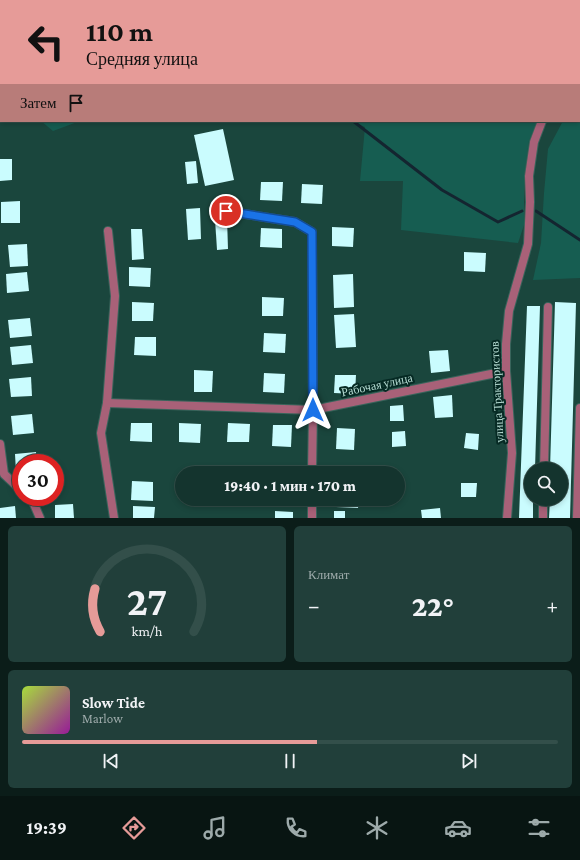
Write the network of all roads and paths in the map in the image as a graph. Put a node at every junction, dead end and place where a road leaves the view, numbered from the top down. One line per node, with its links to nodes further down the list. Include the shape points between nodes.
1 (542, 122): 5 (street, улица Трактористов, via 534,142 529,176 528,244 509,311)
2 (226, 211): 8 (street, via 295,222 312,232)
3 (108, 231): 6 (street, via 115,296)
4 (548, 307): 10 (street)
5 (506, 371): 8 (street, Рабочая улица); 20 (street, улица Трактористов, via 512,453)
6 (107, 403): 8 (street, Рабочая улица); 18 (street, via 101,433)
7 (580, 408): 22 (street)
8 (313, 410): 11 (street)
9 (0, 444): 12 (street)
10 (544, 462)
11 (312, 466)
12 (2, 474): 13 (street)
13 (12, 482)
14 (35, 506): 17 (street)
15 (312, 506): 19 (street)
16 (543, 506): 21 (street)
17 (40, 518)
18 (114, 518)
19 (312, 518)
20 (507, 518)
21 (543, 518)
22 (577, 518)

